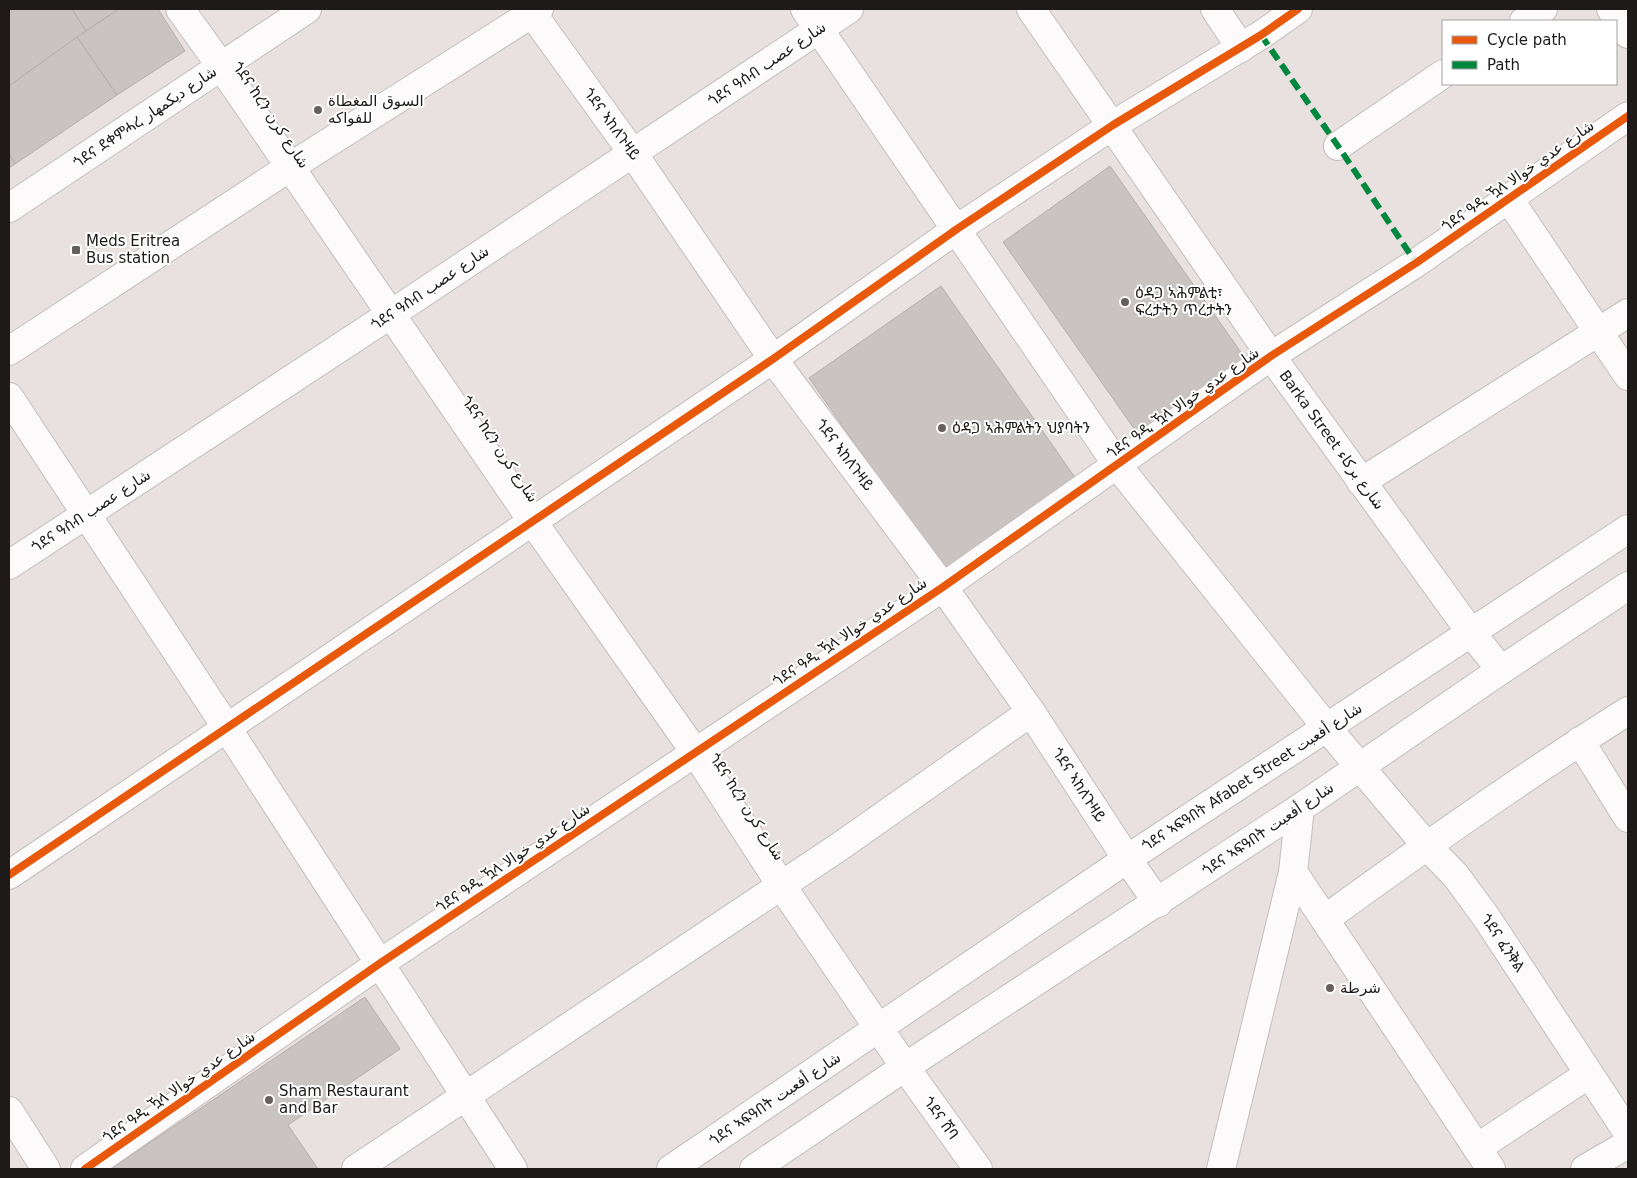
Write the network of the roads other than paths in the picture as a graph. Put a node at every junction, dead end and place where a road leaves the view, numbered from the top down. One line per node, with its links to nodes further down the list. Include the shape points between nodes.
1 (180, 9): 14 (main road, ጎደና ከረን شارع كرن)
2 (307, 9): 14 (main road, ጎደና ደቀምሓረ شارع ديكمهار)
3 (849, 9): 10 (main road, ጎደና ዓሰብ شارع عصب)
4 (1031, 9): 17 (main road, Barka Street شارع بركاء)
5 (1215, 9): 13 (main road)
6 (1298, 9): 13 (main road)
7 (1543, 9): 11 (main road)
8 (1611, 9): 12 (main road)
9 (533, 10): 19 (main road, ጎደና ኣከለጉዛይ); 20 (main road)
10 (812, 19): 19 (main road, ጎደና ዓሰብ شارع عصب); 23 (main road, ጎደና ፈንቅል)
11 (1526, 20)
12 (1628, 34)
13 (1241, 48): 17 (main road)
14 (221, 66): 20 (main road, ጎደና ከረን شارع كرن); 22 (main road, ጎደና ደቀምሓረ شارع ديكمهار)
15 (1442, 75): 18 (main road)
16 (1628, 116): 21 (main road, ጎደና ዓዲ ዃላ شارع عدي خوالا)
17 (1113, 125): 23 (main road); 28 (main road, Barka Street شارع بركاء)
18 (1338, 146)
19 (632, 152): 25 (main road, ጎደና ዓሰብ شارع عصب); 29 (main road, ጎደና ኣከለጉዛይ)
20 (290, 167): 25 (main road, ጎደና ከረን شارع كرن); 27 (main road)
21 (1509, 199): 26 (main road); 28 (main road, ጎደና ዓዲ ዃላ شارع عدي خوالا)
22 (9, 208)
23 (957, 228): 29 (main road); 32 (main road, ጎደና ፈንቅል)
24 (1628, 313): 26 (main road)
25 (391, 314): 34 (main road, ጎደና ዓሰብ شارع عصب); 35 (main road, ጎደና ከረን شارع كرن)
26 (1598, 332): 30 (main road); 33 (main road)
27 (9, 352)
28 (1272, 356): 32 (main road, ጎደና ዓዲ ዃላ شارع عدي خوالا); 33 (main road, Barka Street شارع بركاء)
29 (773, 359): 35 (main road); 39 (main road, ጎደና ኣከለጉዛይ)
30 (1628, 376)
31 (9, 397): 34 (main road)
32 (1118, 466): 39 (main road, ጎደና ዓዲ ዃላ شارع عدي خوالا); 45 (main road, ጎደና ፈንቅል)
33 (1362, 482): 40 (main road, Barka Street شارع بركاء)
34 (86, 514): 37 (main road, ጎደና ዓሰብ شارع عصب); 44 (main road)
35 (533, 522): 44 (main road); 47 (main road, ጎደና ከረን شارع كرن)
36 (1628, 529): 40 (main road, ጎደና ኣፍዓበት Afabet Street شارع أفعبت)
37 (9, 565)
38 (1628, 586): 41 (main road, ጎደና ኣፍዓበት شارع أفعبت)
39 (943, 587): 43 (main road, ጎደና ኣከለጉዛይ); 47 (main road, ጎደና ዓዲ ዃላ شارع عدي خوالا)
40 (1472, 634): 41 (main road, Barka Street شارع بركاء); 45 (main road, ጎደና ኣፍዓበት Afabet Street شارع أفعبت)
41 (1501, 670): 48 (main road, ጎደና ኣፍዓበት شارع أفعبت)
42 (1628, 711): 46 (main road)
43 (1031, 712): 52 (main road, ጎደና ኣከለጉዛይ); 55 (main road)
44 (228, 728): 54 (main road); 58 (main road)
45 (1327, 728): 48 (main road, ጎደና ፈንቅል); 52 (main road, ጎደና ኣፍዓበት Afabet Street شارع أفعبت)
46 (1580, 741): 50 (main road); 51 (main road)
47 (695, 752): 55 (main road, ጎደና ከረን شارع كرن); 58 (main road, ጎደና ዓዲ ዃላ شارع عدي خوالا)
48 (1359, 767): 49 (main road, ጎደና ኣፍዓበት شارع أفعبت); 51 (main road, ጎደና ፈንቅል)
49 (1300, 808): 53 (main road); 56 (main road, ጎደና ኣፍዓበት شارع أفعبت)
50 (1628, 818)
51 (1426, 845): 57 (main road); 61 (main road, ጎደና ፈንቅል, via 1456,876 1486,917)
52 (1127, 859): 56 (main road, ጎደና ኣከለጉዛይ); 59 (main road, ጎደና ኣፍዓበት Afabet Street شارع أفعبت)
53 (1293, 872): 57 (main road); 74 (main road)
54 (9, 875)
55 (781, 885): 59 (main road, ጎደና ከረን شارع كرن); 62 (main road)
56 (1158, 903): 60 (main road, ጎደና ኣፍዓበት شارع أفعبت)
57 (1325, 919): 66 (main road)
58 (379, 964): 62 (main road); 68 (main road, ጎደና ዓዲ ዃላ شارع عدي خوالا)
59 (879, 1029): 60 (main road, ጎደና ከረን شارع كرن); 71 (main road, ጎደና ኣፍዓበት شارع أفعبت)
60 (905, 1067): 72 (main road, ጎደና ኣፍዓበት شارع أفعبت); 73 (main road, ጎደና ሸባ)
61 (1589, 1074): 64 (main road, ጎደና ፈንቅል); 66 (main road)
62 (466, 1097): 69 (main road); 70 (main road)
63 (9, 1111): 67 (main road)
64 (1628, 1133)
65 (1628, 1144): 75 (main road)
66 (1484, 1158)
67 (46, 1169)
68 (85, 1169)
69 (356, 1169)
70 (513, 1169)
71 (671, 1169)
72 (754, 1169)
73 (978, 1169)
74 (1221, 1169)
75 (1585, 1169)

